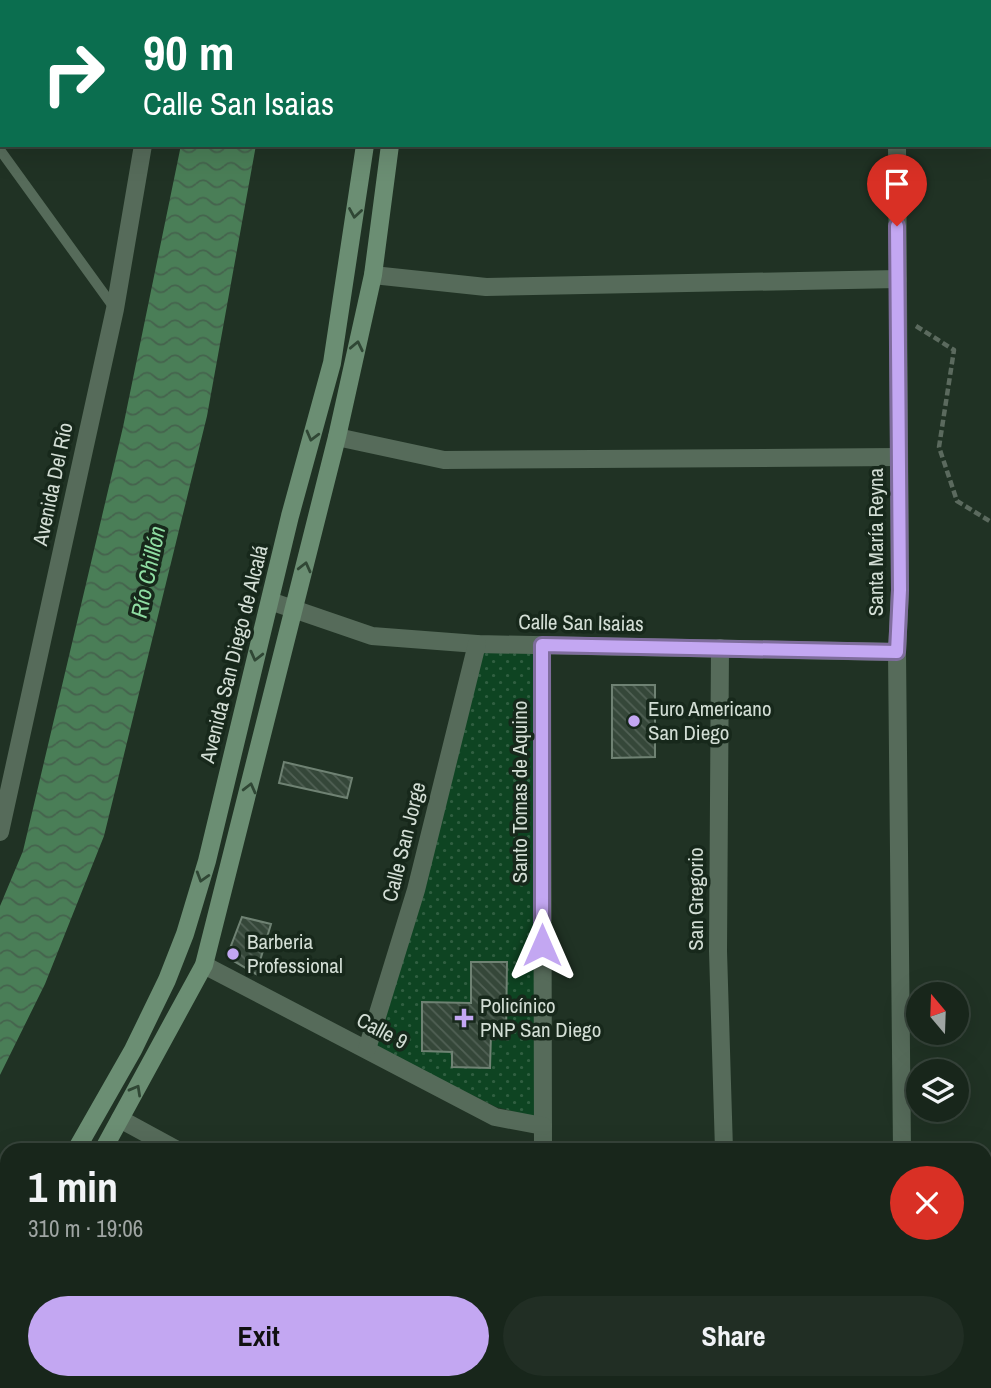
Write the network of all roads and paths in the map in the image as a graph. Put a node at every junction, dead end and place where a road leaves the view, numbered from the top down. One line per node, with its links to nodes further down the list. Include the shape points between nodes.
1 (143, 147): 8 (street, Avenida Del Río)
2 (365, 147): 13 (main road, Avenida San Diego de Alcalá, one-way to 13, via 332,363)
3 (390, 147): 6 (main road)
4 (897, 147): 7 (street, Santa María Reyna)
5 (0, 150): 8 (lane)
6 (373, 275): 7 (street, via 486,287); 10 (main road, one-way to 6)
7 (898, 279): 9 (street, Santa María Reyna)
8 (115, 309): 19 (street, Avenida Del Río)
9 (898, 314): 11 (street, Santa María Reyna); 12 (path, via 954,350 939,447 957,501)
10 (337, 437): 11 (street, via 444,460); 14 (main road, one-way to 10)
11 (899, 457): 18 (street, Santa María Reyna)
12 (991, 522)
13 (270, 601): 14 (street, Calle San Isaias); 24 (main road, Avenida San Diego de Alcalá, one-way to 24, via 185,934 133,1050)
14 (294, 610): 15 (street, Calle San Isaias, via 372,636); 20 (main road, one-way to 14)
15 (477, 644): 16 (street, Calle San Isaias); 21 (street, Calle San Jorge, via 416,890)
16 (542, 645): 17 (street, Calle San Isaias); 23 (street, Santo Tomas de Aquino)
17 (720, 648): 18 (street, Calle San Isaias); 28 (street, San Gregorio, via 718,951)
18 (897, 652): 29 (street, Santa María Reyna)
19 (0, 832)
20 (204, 965): 21 (street, Calle 9); 22 (main road, one-way to 20)
21 (367, 1049): 23 (street, Calle 9, via 495,1117)
22 (120, 1119): 25 (main road); 26 (street)
23 (543, 1126): 27 (street, Santo Tomas de Aquino)
24 (80, 1143)
25 (107, 1143)
26 (164, 1143)
27 (543, 1143)
28 (724, 1143)
29 (902, 1143)

